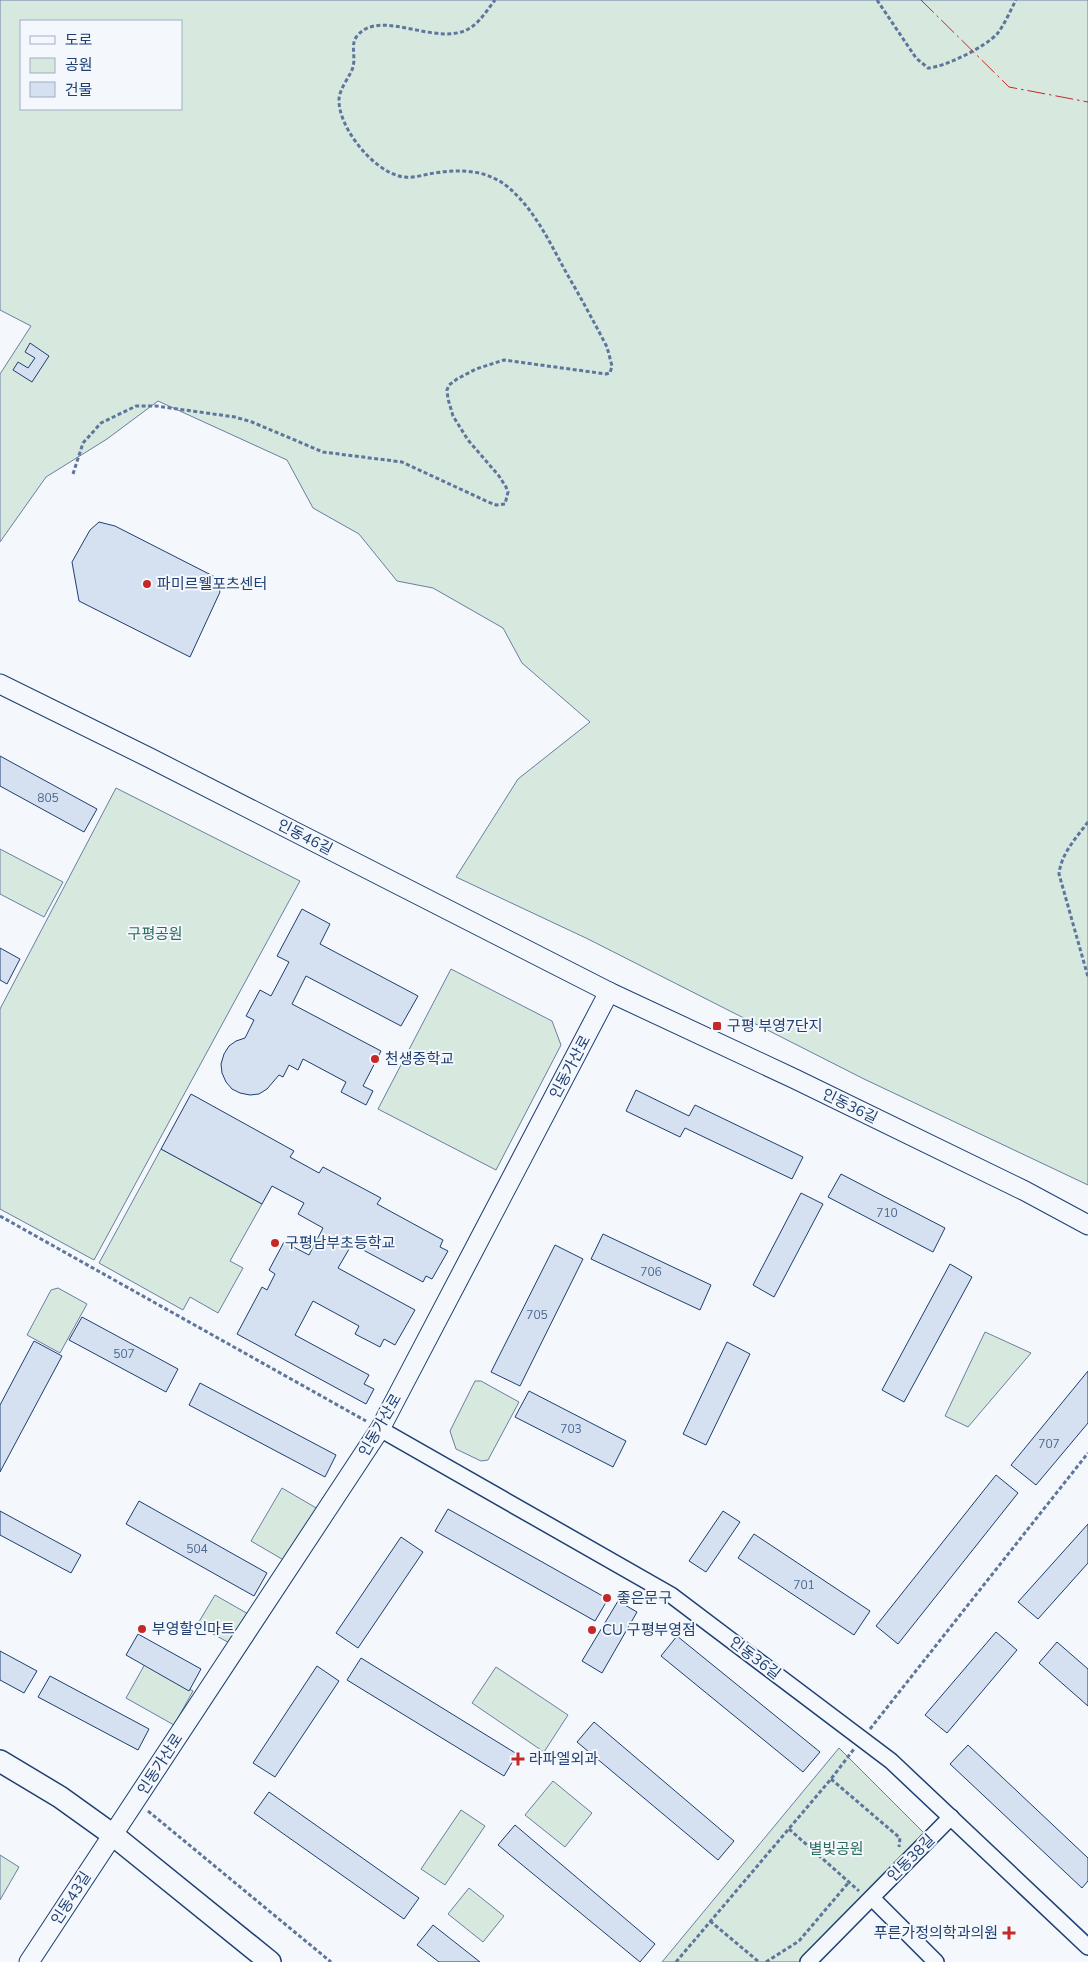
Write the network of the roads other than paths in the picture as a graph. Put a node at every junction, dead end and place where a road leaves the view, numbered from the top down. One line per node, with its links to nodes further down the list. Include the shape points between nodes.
1 (0, 684): 2 (street, 인동46길)
2 (609, 992): 3 (street, 인동36길, via 1016,1186); 4 (street, 인동가산로)
3 (1088, 1225)
4 (380, 1429): 6 (street, 인동36길, via 671,1595 891,1761); 7 (street, 인동가산로)
5 (0, 1761): 7 (main road, via 60,1797)
6 (951, 1818): 8 (street, 인동38길); 9 (street, 인동36길)
7 (113, 1835): 10 (street, 인동43길); 11 (main road)
8 (867, 1896): 12 (street, 인동38길); 13 (street)
9 (1088, 1947)
10 (29, 1962)
11 (270, 1962)
12 (808, 1962)
13 (936, 1962)

